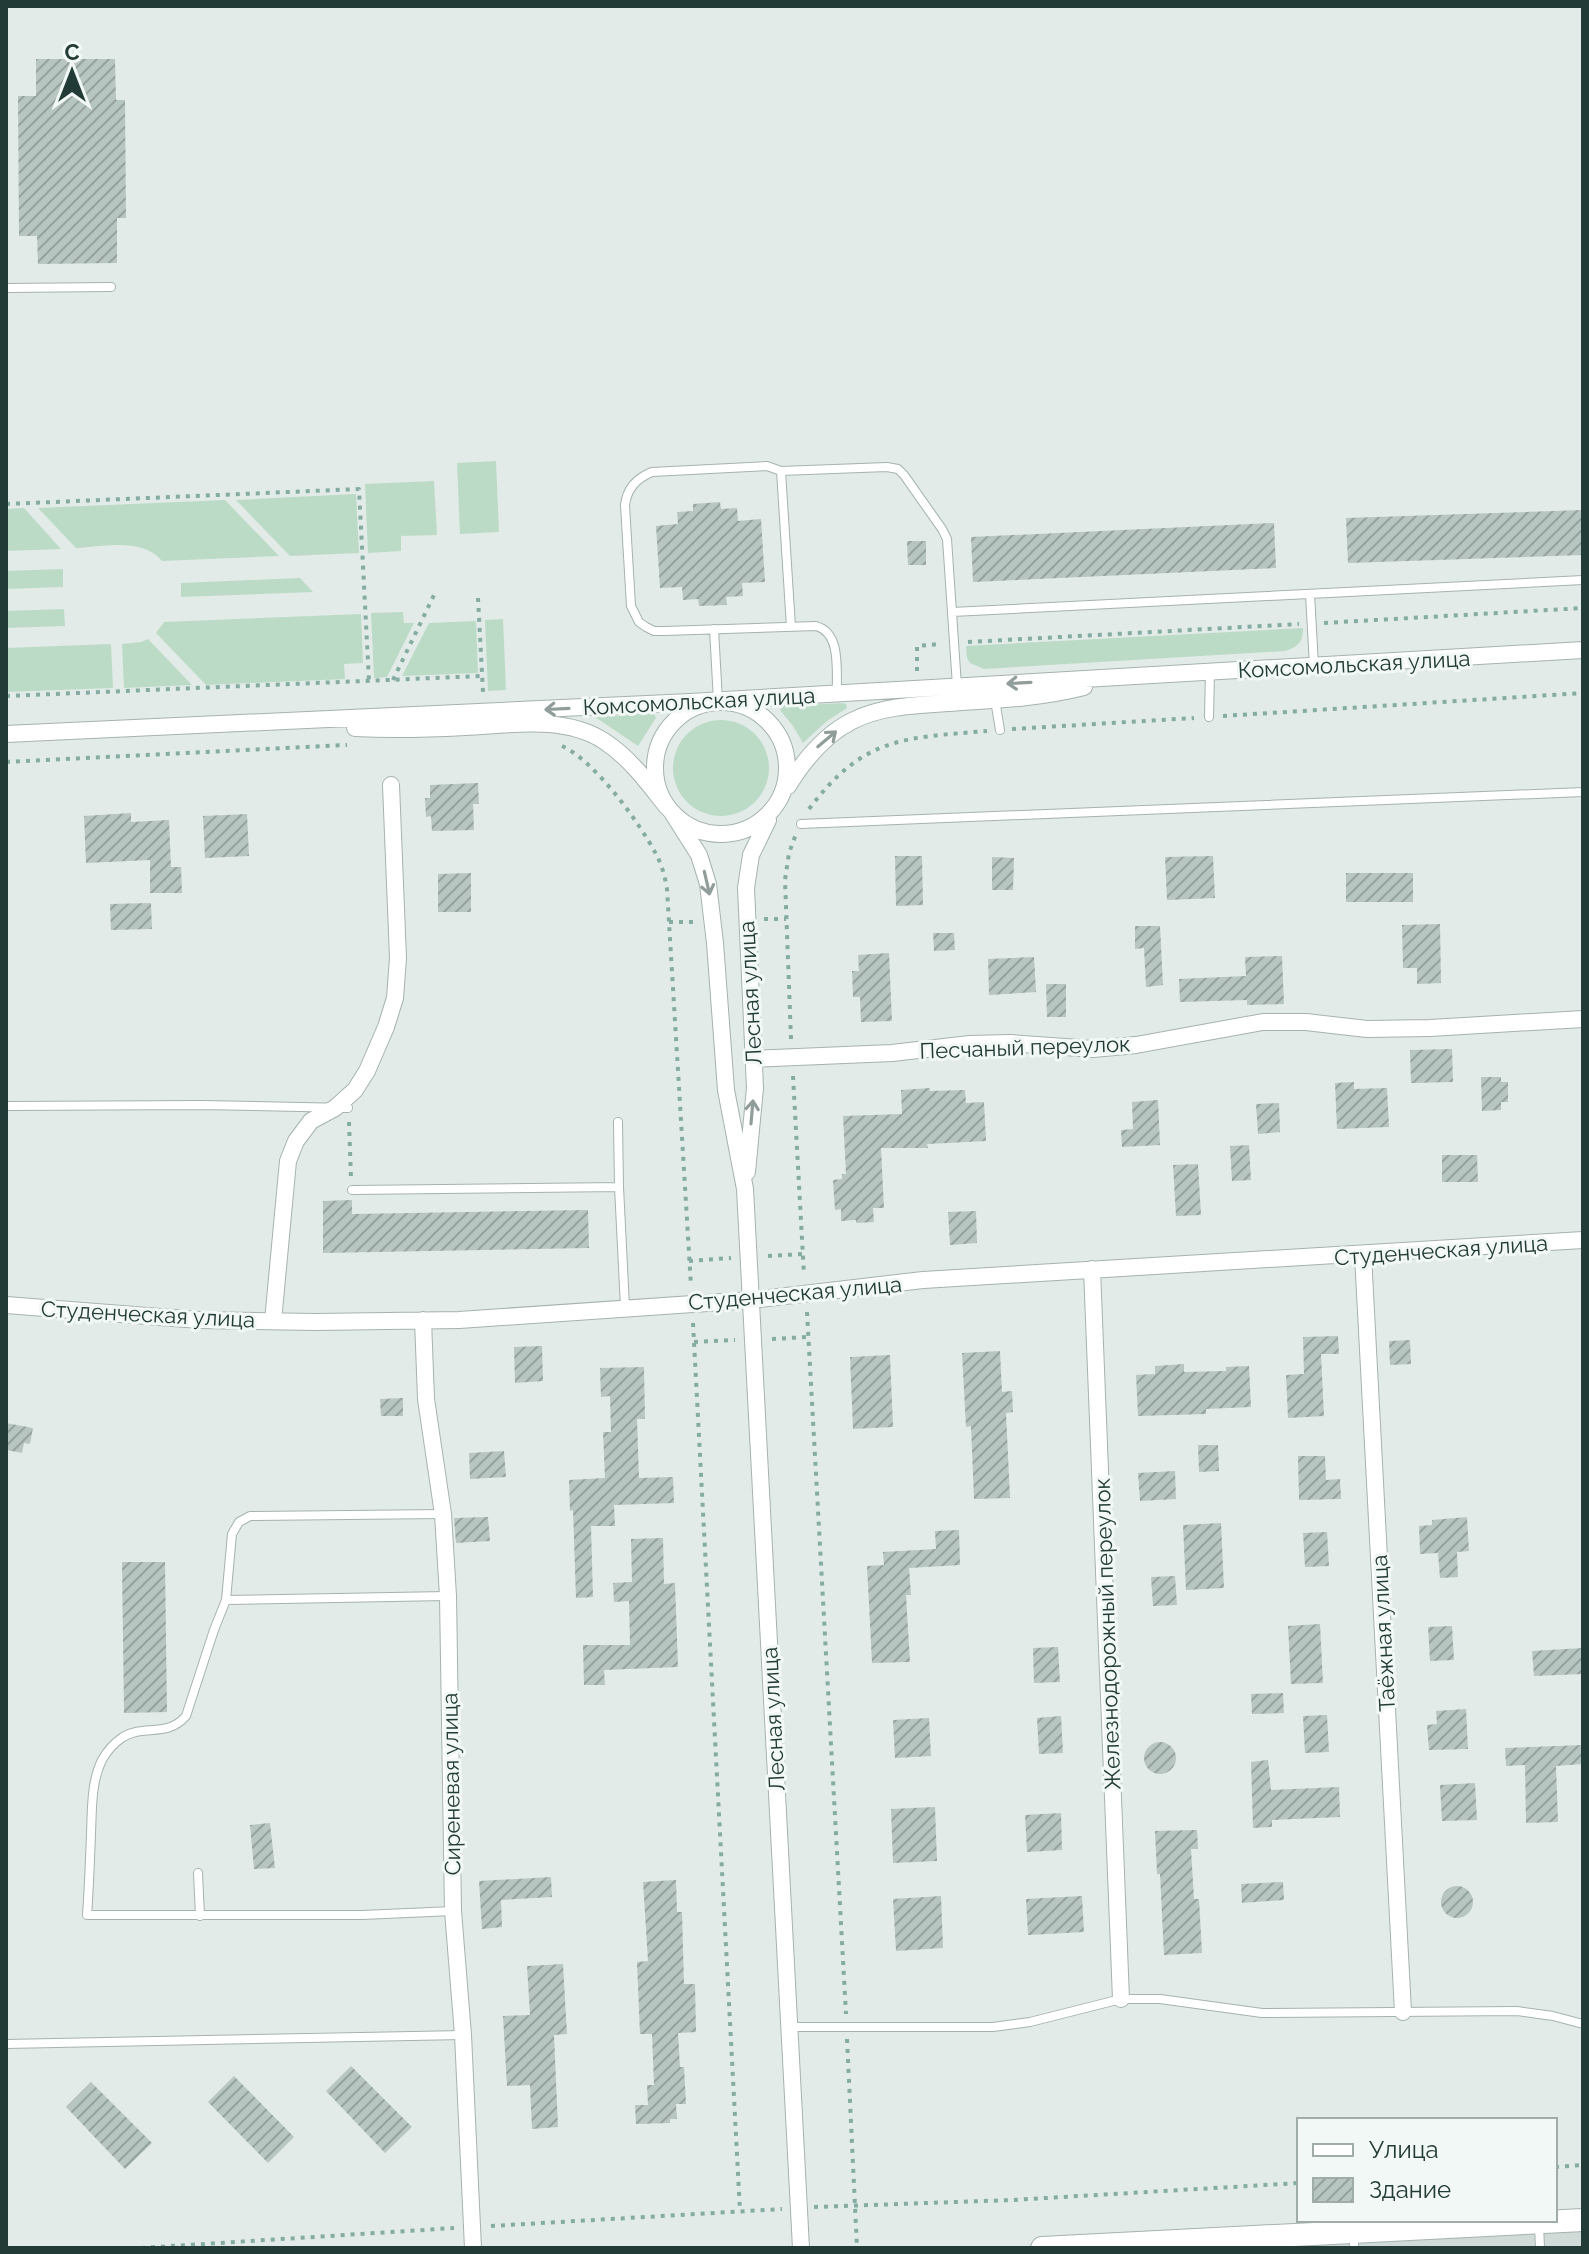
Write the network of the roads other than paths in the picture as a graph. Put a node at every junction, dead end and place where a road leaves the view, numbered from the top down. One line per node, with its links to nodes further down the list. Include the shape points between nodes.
1 (111, 287): 2 (lane)
2 (6, 288)
3 (781, 471): 6 (lane, via 898,469 947,539); 7 (lane); 8 (lane, via 767,466 652,472 628,491 634,614 654,631)
4 (1583, 580): 5 (lane)
5 (1310, 594): 6 (lane); 10 (lane)
6 (952, 612): 13 (lane)
7 (791, 627): 8 (lane); 14 (lane, via 823,628 833,638)
8 (714, 629): 16 (lane)
9 (1583, 650): 10 (street, Комсомольская улица)
10 (1314, 666): 11 (street, Комсомольская улица)
11 (1210, 672): 12 (street, Комсомольская улица); 17 (lane)
12 (1125, 677): 13 (street, Комсомольская улица, one-way to 13); 15 (street, Комсомольская улица, via 1035,697)
13 (957, 686): 14 (street, Комсомольская улица)
14 (837, 694): 16 (street, Комсомольская улица)
15 (995, 700): 19 (lane); 23 (street, Комсомольская улица, one-way to 15, via 813,751 851,721 906,707)
16 (717, 702): 18 (street, Комсомольская улица, one-way to 18); 23 (street, via 751,709 777,733 787,767); 24 (street, via 680,716 659,744 655,779)
17 (1209, 717)
18 (273, 723): 20 (street, Комсомольская улица); 24 (street, Комсомольская улица, via 393,730 528,724 573,728 602,739 623,755)
19 (1000, 730)
20 (6, 734)
21 (391, 785): 29 (street, via 395,998 367,1071)
22 (1583, 792): 25 (lane)
23 (778, 802): 24 (street, via 758,823 729,834 699,831); 27 (street, Лесная улица, via 755,844 747,876)
24 (670, 811): 32 (street, Лесная улица, one-way to 32, via 699,855 711,898 726,1090)
25 (801, 824)
26 (1583, 1019): 27 (street, Песчаный переулок, via 1398,1029 1263,1022 1093,1049 997,1043)
27 (753, 1059): 32 (street, Лесная улица, one-way to 27)
28 (6, 1106): 29 (lane)
29 (341, 1108): 41 (street, via 311,1121 288,1161)
30 (618, 1122): 31 (lane)
31 (619, 1187): 33 (lane); 39 (lane)
32 (745, 1189): 37 (street, Лесная улица)
33 (352, 1190)
34 (1583, 1240): 35 (street, Студенческая улица)
35 (1363, 1255): 36 (street, Студенческая улица); 49 (street, Таёжная улица)
36 (1092, 1269): 37 (street, Студенческая улица, via 923,1280); 48 (street, Железнодорожный переулок)
37 (751, 1300): 39 (street, Студенческая улица); 51 (street, Лесная улица)
38 (6, 1305): 41 (street, Студенческая улица)
39 (625, 1307): 40 (street, Студенческая улица)
40 (423, 1320): 41 (street, Студенческая улица); 42 (street, Сиреневая улица, via 428,1419)
41 (273, 1321)
42 (443, 1514): 43 (street, Сиреневая улица); 44 (lane, via 250,1516 232,1534)
43 (448, 1596): 44 (lane); 46 (street, Сиреневая улица)
44 (226, 1600): 47 (lane, via 186,1716 169,1729 125,1736 109,1749 96,1776 93,1802 87,1915)
45 (198, 1873): 47 (lane)
46 (453, 1911): 47 (lane); 52 (street, Сиреневая улица)
47 (200, 1916)
48 (1121, 1999): 49 (lane, via 1262,2013); 51 (lane, via 993,2027)
49 (1403, 2012): 50 (lane, via 1517,2011)
50 (1583, 2024)
51 (790, 2027): 60 (street, Лесная улица)
52 (463, 2035): 53 (lane); 59 (street, Сиреневая улица)
53 (6, 2044)
54 (1583, 2220): 55 (street)
55 (1557, 2221)
56 (1539, 2222): 57 (street); 62 (lane)
57 (1354, 2240): 58 (street)
58 (1076, 2247): 61 (street)
59 (473, 2248)
60 (801, 2248)
61 (1042, 2248)
62 (1540, 2248)

